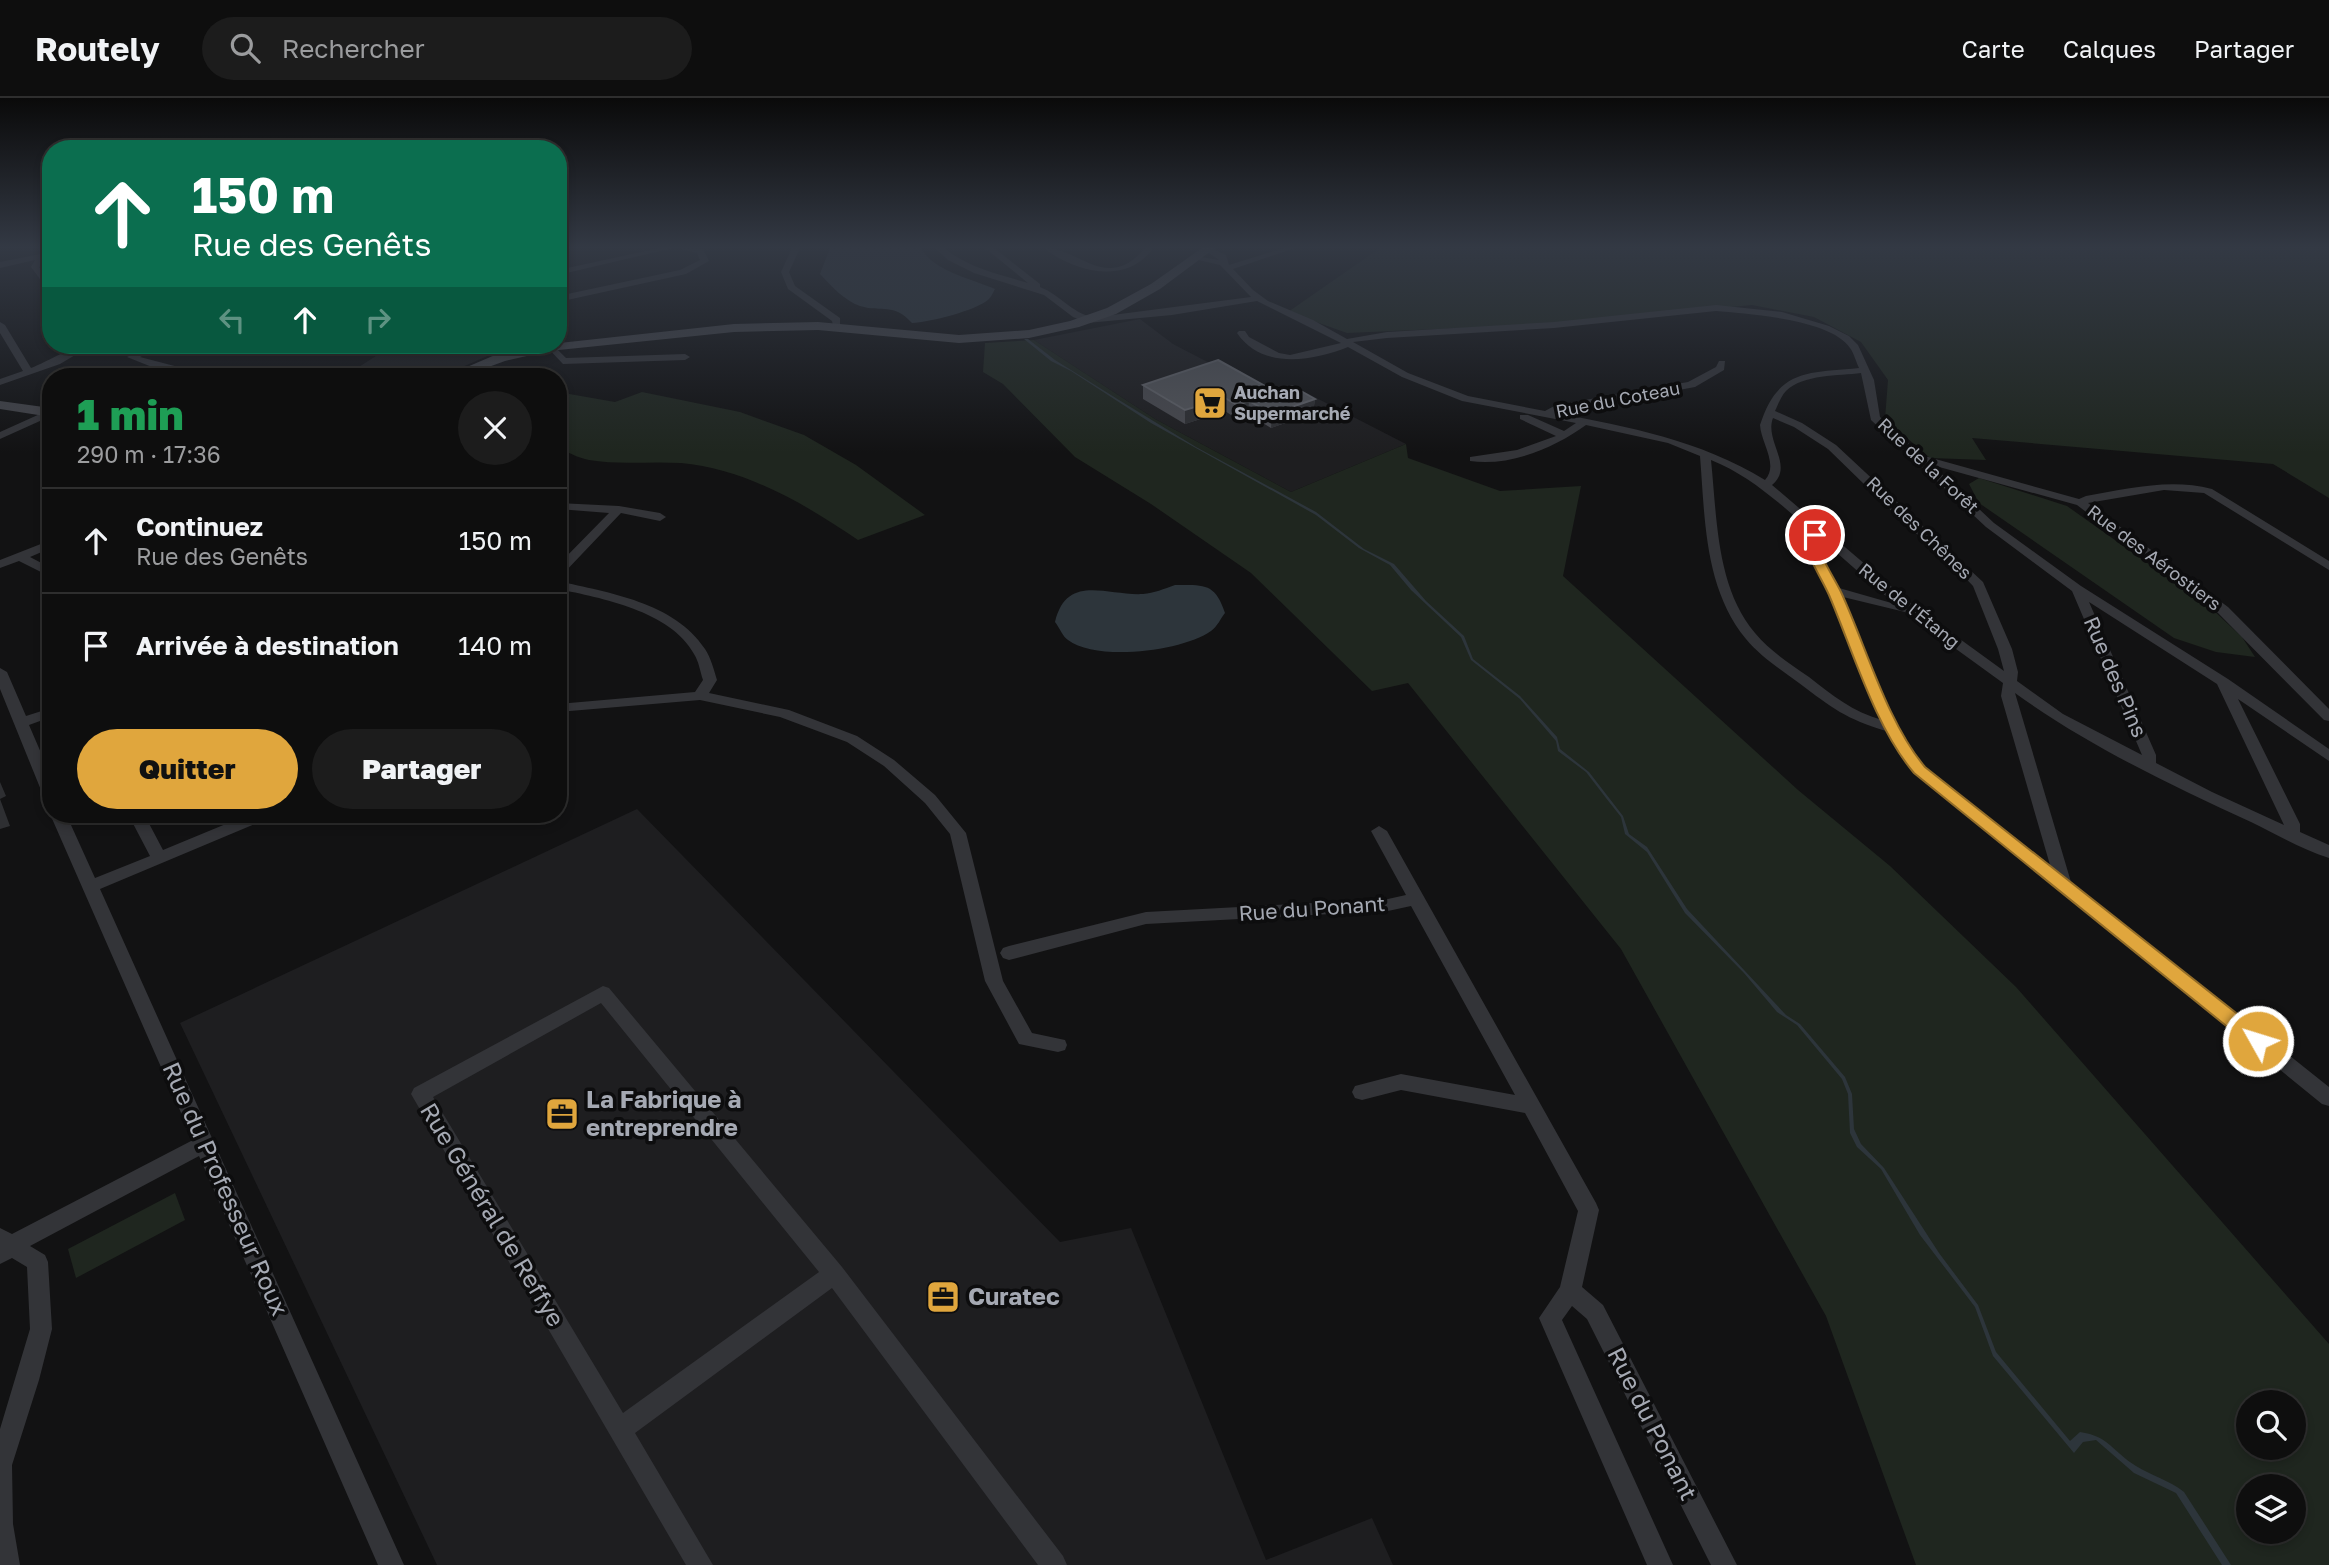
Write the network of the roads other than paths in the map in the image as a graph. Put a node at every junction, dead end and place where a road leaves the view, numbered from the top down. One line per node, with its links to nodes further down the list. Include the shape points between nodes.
1 (832, 316): 10 (street)
2 (1081, 316): 8 (street)
3 (1095, 316): 8 (main road)
4 (1132, 316): 8 (street)
5 (1296, 316): 12 (street, Rue de l'Étang)
6 (1630, 316): 12 (street, Rue de la Forêt)
7 (1786, 316): 23 (street, Rue de la Forêt, via 1846,338)
8 (1086, 320): 10 (main road, via 974,338)
9 (0, 325): 24 (street)
10 (837, 327): 13 (main road, via 744,327)
11 (1242, 333): 12 (street, Rue de la Forêt, via 1276,356 1290,358)
12 (1348, 342): 27 (street, Rue de l'Étang, via 1433,387)
13 (567, 344)
14 (71, 354): 24 (street)
15 (139, 354): 20 (street, via 132,357)
16 (509, 354): 22 (main road)
17 (556, 354): 18 (street, via 563,361 576,362)
18 (685, 357)
19 (1723, 363): 30 (street, Rue du Coteau, via 1721,369 1691,385 1556,408)
20 (161, 367): 21 (street)
21 (166, 368)
22 (472, 368)
23 (1866, 370): 29 (street, via 1795,382 1779,391); 36 (street, Rue de la Forêt, via 1875,418)
24 (29, 372): 25 (street)
25 (0, 382)
26 (0, 405): 28 (main road)
27 (1502, 406): 30 (street, Rue de l'Étang); 34 (street)
28 (42, 411)
29 (1771, 413): 38 (street, via 1765,424 1777,469); 56 (street, Rue des Chênes, via 1832,447 1979,585 2005,649)
30 (1546, 415): 32 (street, Rue de l'Étang)
31 (42, 416): 33 (street)
32 (1584, 422): 34 (street); 35 (street, Rue de l'Étang)
33 (0, 436)
34 (1566, 436): 37 (street, via 1533,451)
35 (1705, 453): 38 (street, Rue de l'Étang); 62 (street, via 1715,544 1732,609 1752,637 1845,711)
36 (1918, 458): 39 (street); 51 (street, Rue de la Forêt, via 1990,525)
37 (1474, 459)
38 (1765, 485): 43 (street, Rue de l'Étang)
39 (2081, 503): 48 (street, Rue des Aérostiers, via 2196,486); 60 (street, Rue des Aérostiers, via 2223,610)
40 (567, 506): 41 (street)
41 (619, 509): 42 (street); 46 (street)
42 (660, 517)
43 (1823, 534): 52 (street, via 1810,536 1812,551); 53 (street, Rue de l'Étang)
44 (42, 547): 45 (street)
45 (20, 556): 47 (street); 49 (street)
46 (567, 563)
47 (0, 564)
48 (2329, 566)
49 (42, 568)
50 (567, 587): 57 (street, via 642,608 676,627 699,651 710,680)
51 (2077, 589): 55 (street, Rue de la Forêt); 64 (street, Rue des Pins, via 2149,755)
52 (1834, 591): 53 (street); 62 (street)
53 (1908, 608): 56 (street, Rue de l'Étang)
54 (0, 672): 61 (street)
55 (2223, 682): 63 (street, Rue de la Forêt); 70 (street, via 2292,824)
56 (2009, 684): 64 (street, Rue de l'Étang, via 2058,717); 73 (street, Rue des Chênes, via 2008,696)
57 (700, 696): 58 (street); 77 (street, via 784,713 852,739 889,763 930,799 958,833 994,981 1026,1039)
58 (567, 707)
59 (42, 715): 61 (street)
60 (2329, 717)
61 (21, 723): 65 (street)
62 (1892, 728): 73 (street, via 1920,770)
63 (2329, 757)
64 (2148, 766): 70 (street, Rue de l'Étang)
65 (42, 773)
66 (62, 823): 74 (street, Rue du Professeur Roux)
67 (141, 823): 72 (street)
68 (243, 823): 72 (street)
69 (1379, 831): 75 (street, Rue du Ponant)
70 (2292, 836): 71 (street, Rue de l'Étang)
71 (2329, 852)
72 (159, 858): 74 (street)
73 (2064, 886): 79 (street)
74 (90, 887): 81 (street, Rue du Professeur Roux)
75 (1416, 899): 76 (street, Rue du Ponant, via 1388,905 1146,918); 80 (street, Rue du Ponant)
76 (1009, 953)
77 (1058, 1045)
78 (1362, 1092): 80 (street, via 1401,1082)
79 (2329, 1098)
80 (1531, 1106): 84 (street, Rue du Ponant, via 1589,1210)
81 (205, 1143): 82 (street); 87 (street, Rue du Professeur Roux)
82 (4, 1246): 86 (street, via 37,1262 41,1329 0,1465)
83 (834, 1275): 85 (street); 85 (street, Rue Général de Reffye, via 603,993 421,1094); 89 (street, Rue Général de Reffye)
84 (1570, 1291): 90 (street, Rue du Ponant, via 1550,1318); 91 (street, Rue du Ponant, via 1595,1312)
85 (619, 1430): 88 (street, Rue Général de Reffye)
86 (7, 1565)
87 (391, 1565)
88 (700, 1565)
89 (1054, 1565)
90 (1660, 1565)
91 (1724, 1565)

